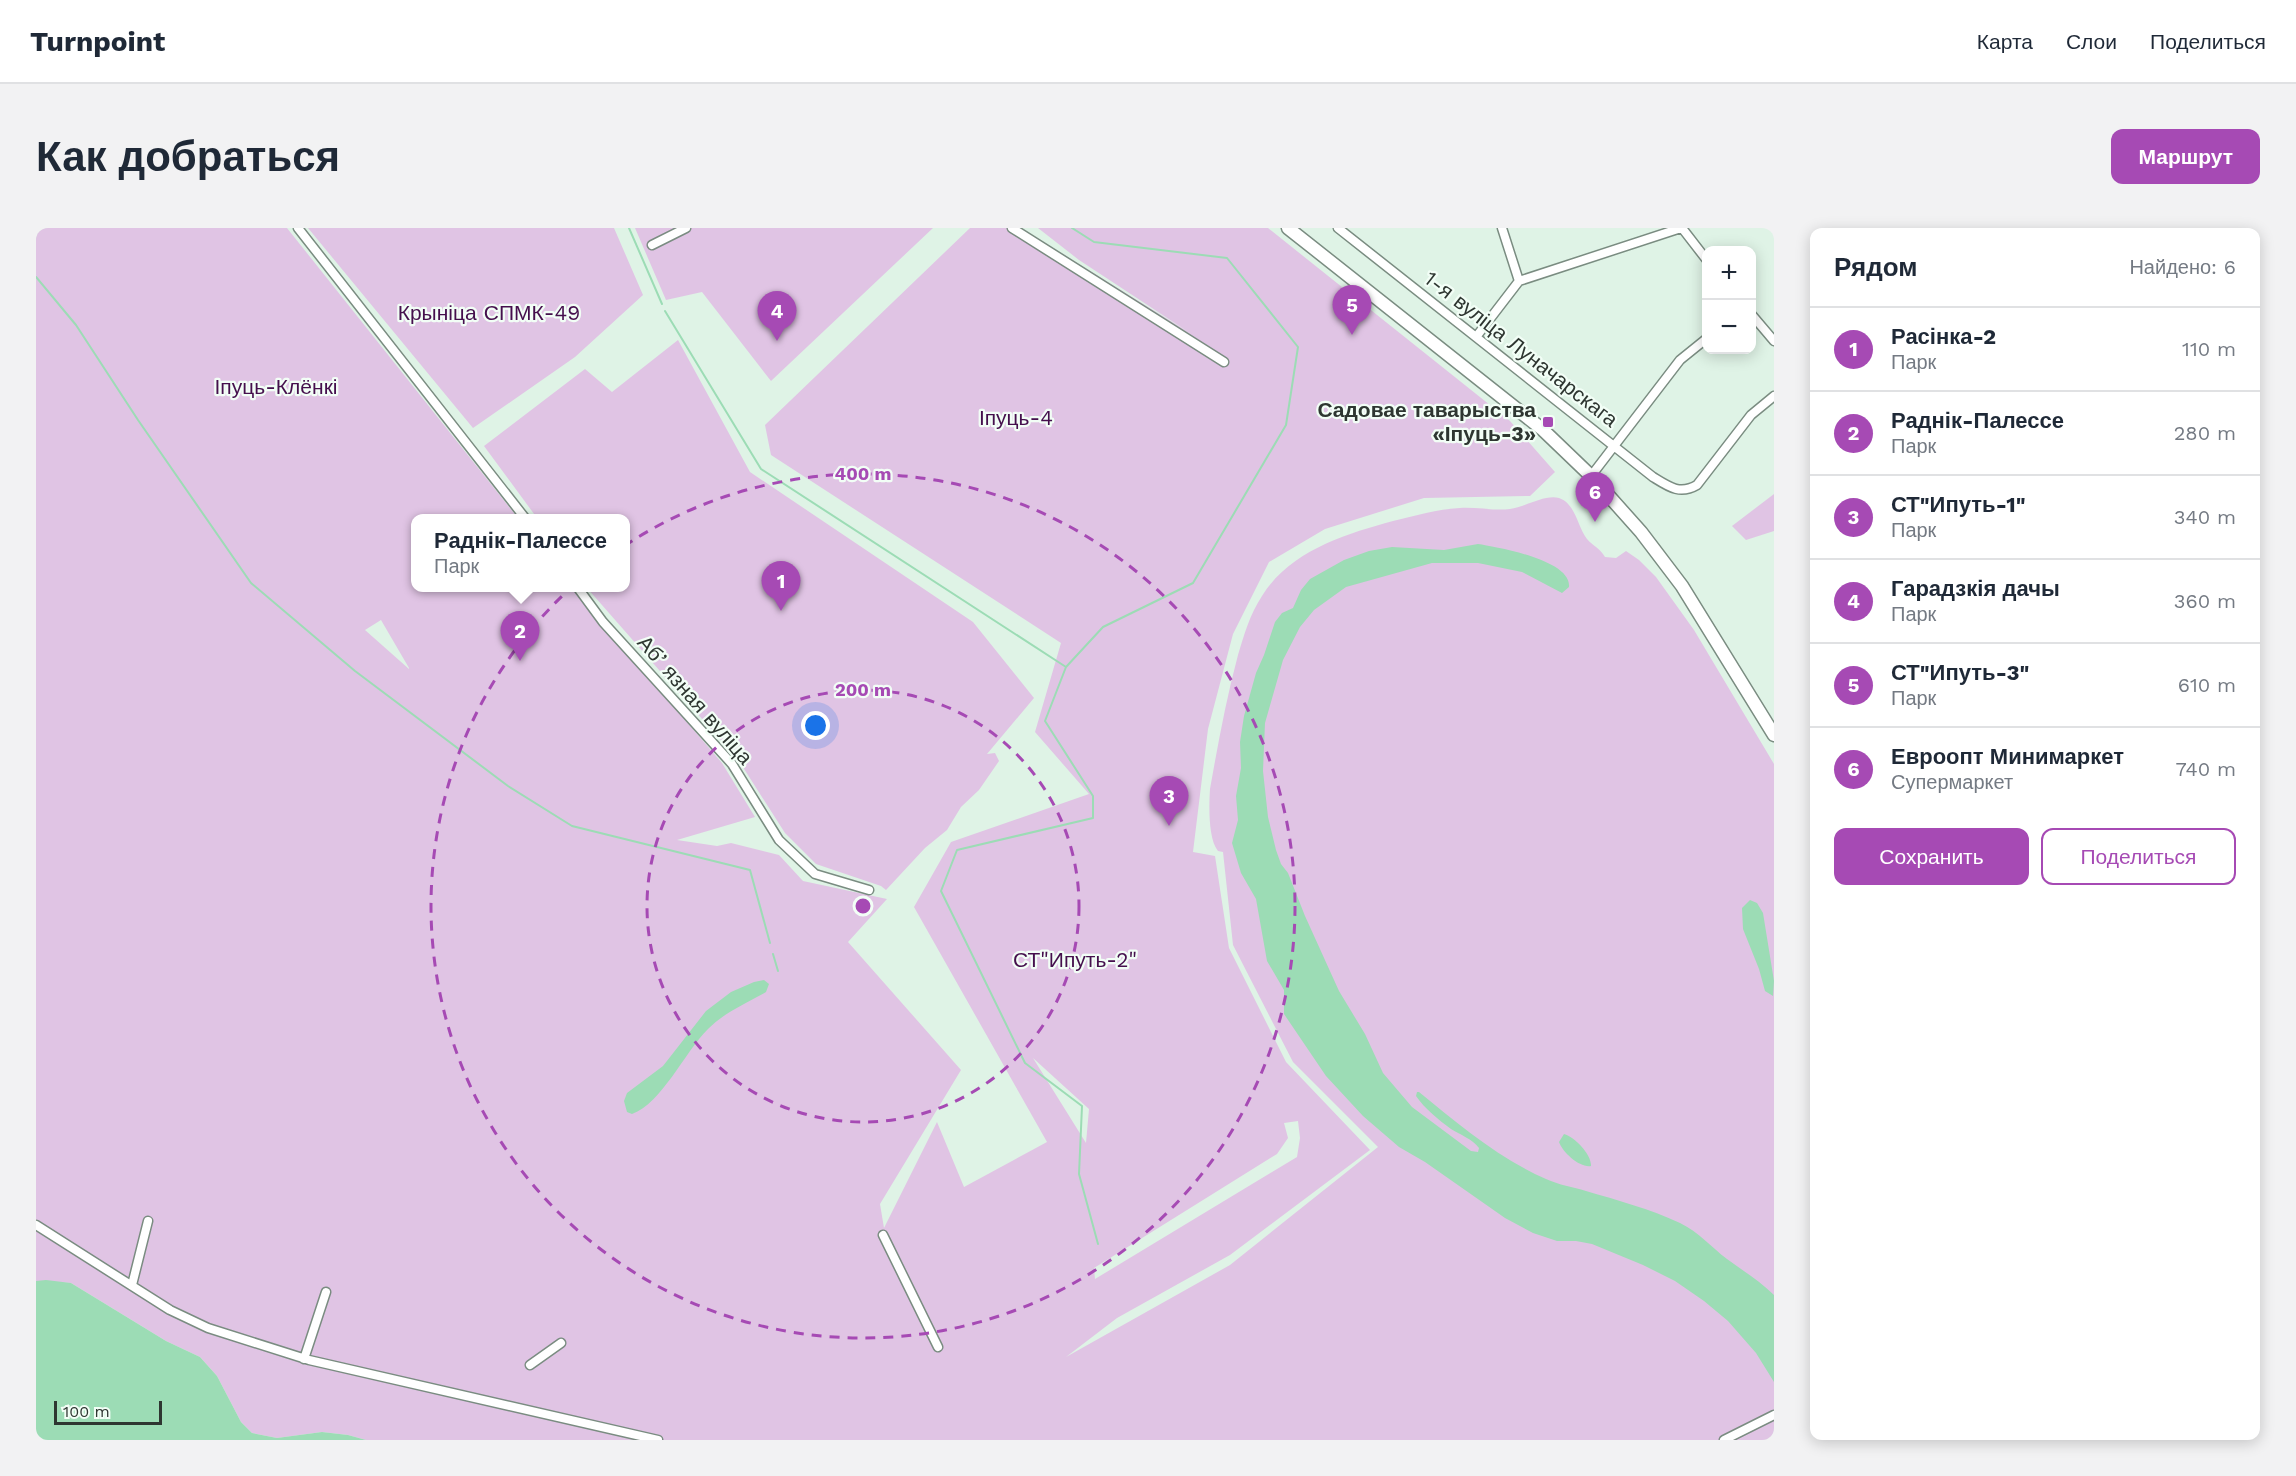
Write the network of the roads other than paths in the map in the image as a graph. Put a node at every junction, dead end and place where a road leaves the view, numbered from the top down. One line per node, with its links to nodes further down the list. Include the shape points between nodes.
1 (298, 228): 19 (street)
2 (687, 228): 8 (street)
3 (1012, 228): 15 (street)
4 (1288, 228): 18 (street, via 1527,417)
5 (1338, 228): 12 (street, 1-я вуліца Луначарскага)
6 (1502, 228): 10 (street)
7 (1681, 228): 9 (street); 10 (street)
8 (652, 245)
9 (1702, 253)
10 (1519, 281): 12 (street)
11 (1756, 320): 13 (street)
12 (1476, 337): 17 (street, 1-я вуліца Луначарскага)
13 (1774, 341)
14 (1702, 343): 17 (street, via 1680,360)
15 (1224, 362)
16 (1774, 396): 17 (street, 1-я вуліца Луначарскага, via 1751,415 1698,485 1685,491 1669,487)
17 (1614, 446): 18 (street)
18 (1592, 476): 21 (street, via 1682,586)
19 (521, 514)
20 (581, 592): 22 (street, Абʼязная вуліца, via 603,622 732,764 779,840 815,874)
21 (1774, 735)
22 (869, 890)
23 (148, 1221): 26 (street)
24 (36, 1225): 26 (street)
25 (883, 1235): 29 (street)
26 (132, 1285): 30 (street, via 170,1310 208,1328)
27 (326, 1292): 30 (street)
28 (561, 1344): 31 (street)
29 (938, 1347)
30 (304, 1359): 33 (street)
31 (530, 1365)
32 (1774, 1415): 34 (street)
33 (658, 1440)
34 (1724, 1440)

